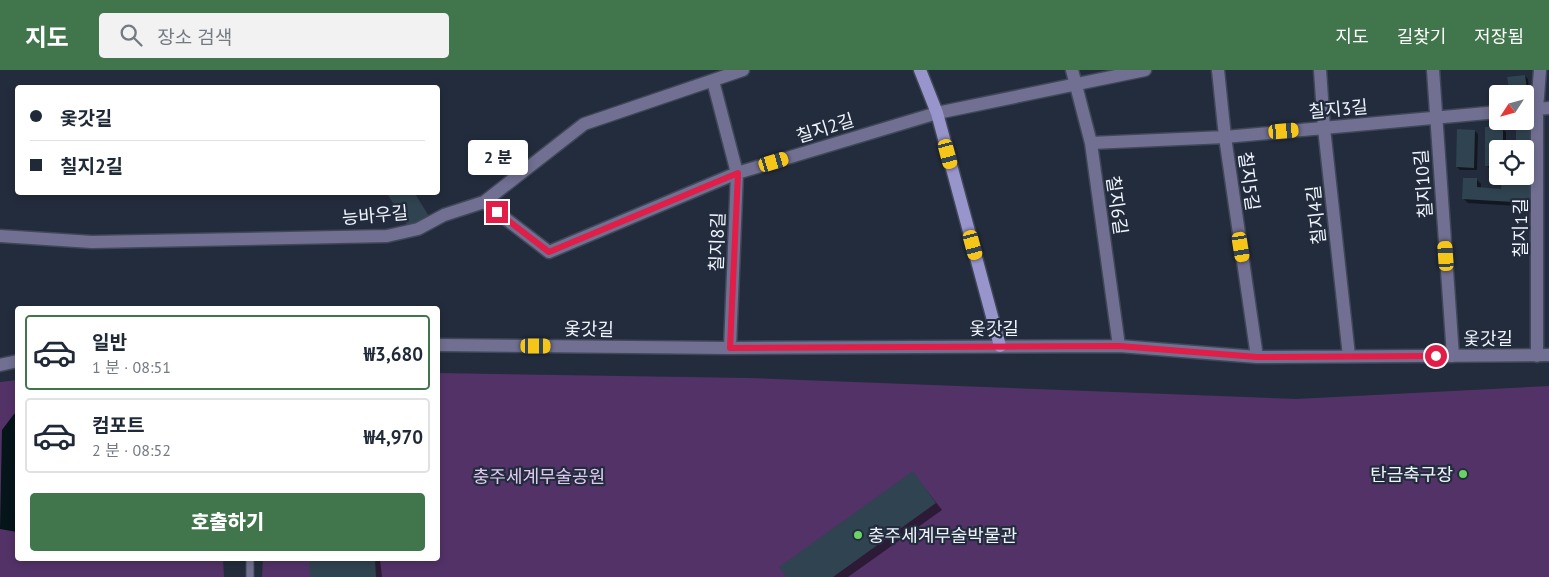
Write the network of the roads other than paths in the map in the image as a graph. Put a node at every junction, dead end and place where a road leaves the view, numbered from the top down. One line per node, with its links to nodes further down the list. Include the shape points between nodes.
1 (743, 70): 9 (street, 능바우길)
2 (920, 70): 12 (street)
3 (1072, 70): 10 (street, 칠지6길)
4 (1145, 70): 10 (street, 칠지2길)
5 (1218, 70): 16 (street, 칠지5길)
6 (1320, 70): 15 (street, 칠지4길)
7 (1433, 70): 14 (street, 칠지10길)
8 (1540, 70): 11 (street, 칠지1길)
9 (713, 81): 18 (street, 칠지8길); 19 (street, 능바우길, via 584,124)
10 (1076, 85): 12 (street, 칠지2길); 17 (street, 칠지6길)
11 (1537, 109): 27 (street, 칠지1길)
12 (937, 113): 18 (street, 칠지2길); 22 (street)
13 (1489, 113): 14 (street, 칠지3길)
14 (1436, 117): 15 (street, 칠지3길); 26 (street, 칠지10길)
15 (1324, 128): 16 (street, 칠지3길); 25 (street, 칠지4길)
16 (1225, 136): 17 (street, 칠지3길); 28 (street, 칠지5길)
17 (1091, 143): 23 (street, 칠지6길)
18 (738, 173): 19 (street, 칠지2길, via 549,252); 24 (street, 칠지8길)
19 (484, 202): 20 (street, 능바우길, via 444,215 418,229 387,236 92,242)
20 (0, 236)
21 (440, 345): 24 (street, 옻갓길)
22 (1000, 346): 23 (street, 옻갓길); 24 (street, 옻갓길)
23 (1119, 346): 28 (street, 옻갓길)
24 (730, 348)
25 (1349, 356): 26 (street, 옻갓길); 28 (street, 옻갓길)
26 (1453, 356): 27 (street, 옻갓길)
27 (1543, 356)
28 (1257, 357)
29 (15, 362): 30 (street)
30 (0, 366)
31 (250, 561): 32 (lane)
32 (250, 575)

